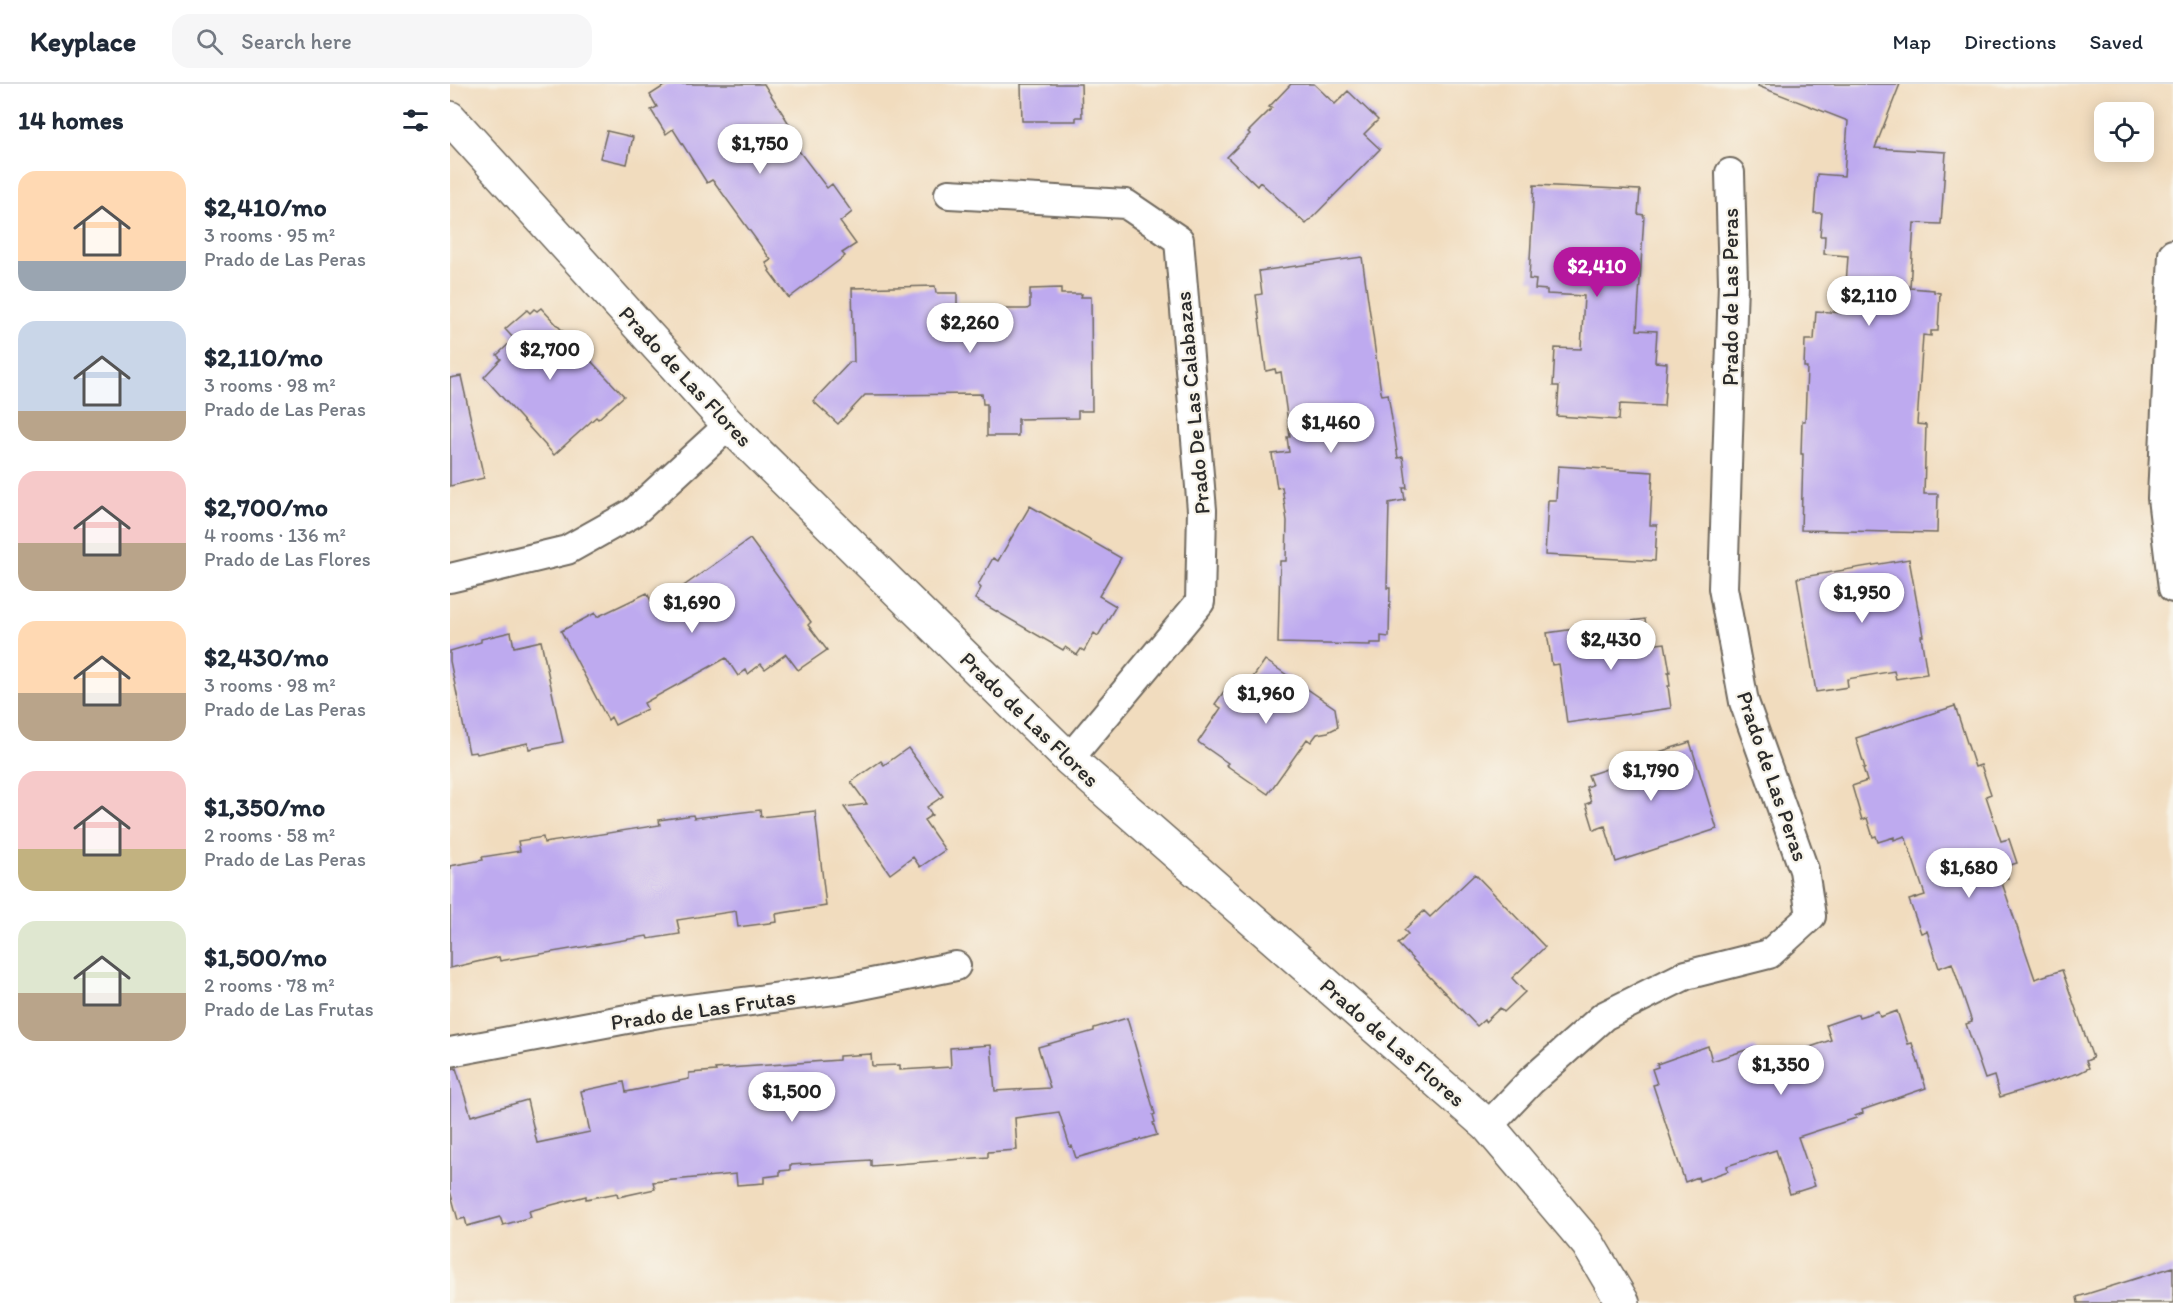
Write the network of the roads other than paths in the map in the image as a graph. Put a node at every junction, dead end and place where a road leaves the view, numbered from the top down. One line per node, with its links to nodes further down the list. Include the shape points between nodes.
1 (450, 118): 5 (street, Prado de Las Flores)
2 (1730, 173): 11 (street, Prado de Las Peras, via 1733,283 1723,588 1744,702 1804,870 1811,916 1769,954 1686,975 1604,1016 1531,1081)
3 (950, 195): 8 (street, Prado De Las Calabazas, via 1126,204 1179,240 1202,510 1200,602)
4 (2173, 254): 7 (street, via 2162,498)
5 (729, 425): 6 (street, via 633,513 567,550); 8 (street, Prado de Las Flores)
6 (450, 578)
7 (2173, 588)
8 (1069, 759): 11 (street, Prado de Las Flores)
9 (956, 966): 10 (street, Prado de Las Frutas, via 842,989 659,1013)
10 (450, 1052)
11 (1488, 1126): 12 (street, Prado de Las Flores, via 1588,1244)
12 (1623, 1303)

